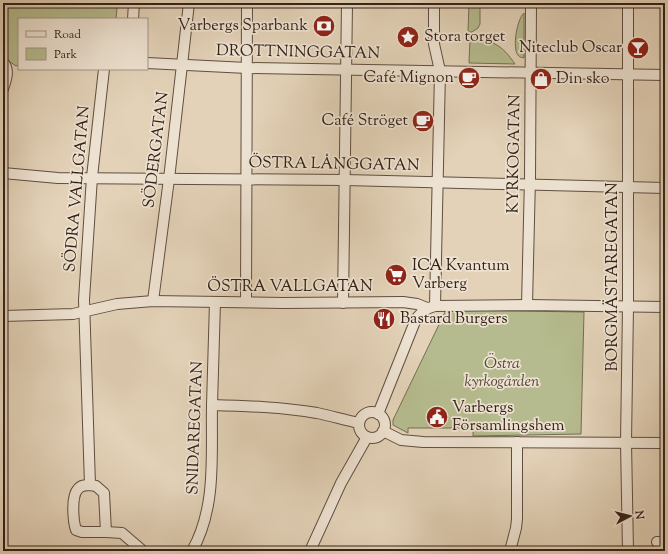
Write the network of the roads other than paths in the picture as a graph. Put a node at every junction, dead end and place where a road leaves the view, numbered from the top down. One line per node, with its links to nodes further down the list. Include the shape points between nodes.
1 (134, 3): 8 (street)
2 (189, 3): 11 (street, SÖDERGATAN)
3 (247, 3): 12 (street)
4 (347, 3): 13 (street)
5 (434, 3): 15 (street, via 434,44)
6 (531, 3): 16 (street, KYRKOGATAN)
7 (628, 3): 17 (street, BORGMÄSTAREGATAN)
8 (133, 18)
9 (3, 62): 19 (street, via 7,69)
10 (148, 63): 11 (street, DROTTNINGGATAN)
11 (182, 65): 12 (street, DROTTNINGGATAN); 22 (street, SÖDERGATAN)
12 (247, 68): 13 (street, DROTTNINGGATAN); 23 (street)
13 (346, 69): 15 (street, DROTTNINGGATAN); 24 (street)
14 (104, 70): 21 (street, SÖDRA VALLGATAN)
15 (440, 71): 16 (street, DROTTNINGGATAN); 25 (street)
16 (530, 72): 17 (street, DROTTNINGGATAN); 26 (street, KYRKOGATAN)
17 (628, 74): 18 (street, DROTTNINGGATAN); 27 (street, BORGMÄSTAREGATAN)
18 (665, 75)
19 (3, 89)
20 (3, 173): 21 (street, ÖSTRA LÅNGGATAN, via 58,178)
21 (92, 177): 22 (street, ÖSTRA LÅNGGATAN); 37 (street, SÖDRA VALLGATAN)
22 (169, 179): 23 (street, ÖSTRA LÅNGGATAN); 29 (street, SÖDERGATAN)
23 (246, 179): 24 (street, ÖSTRA LÅNGGATAN); 31 (street)
24 (345, 180): 25 (street, ÖSTRA LÅNGGATAN); 32 (street)
25 (437, 182): 26 (street, ÖSTRA LÅNGGATAN); 34 (street)
26 (530, 184): 27 (street, ÖSTRA LÅNGGATAN); 33 (street, KYRKOGATAN)
27 (628, 187): 28 (street, ÖSTRA LÅNGGATAN); 35 (street, BORGMÄSTAREGATAN)
28 (665, 188)
29 (153, 300): 30 (street, ÖSTRA VALLGATAN); 37 (street, ÖSTRA VALLGATAN, via 117,304)
30 (215, 302): 31 (street, ÖSTRA VALLGATAN); 39 (street, SNIDAREGATAN)
31 (246, 302): 32 (street, ÖSTRA VALLGATAN)
32 (343, 303): 34 (street, ÖSTRA VALLGATAN, via 403,302)
33 (527, 305): 34 (street, ÖSTRA VALLGATAN); 35 (street, ÖSTRA VALLGATAN)
34 (431, 307): 40 (street, via 421,312 416,319)
35 (628, 307): 36 (street, ÖSTRA VALLGATAN); 45 (street, BORGMÄSTAREGATAN)
36 (665, 307)
37 (85, 313): 38 (street, ÖSTRA VALLGATAN); 47 (street, SÖDRA VALLGATAN)
38 (3, 316)
39 (212, 405): 41 (street, via 267,407 318,413); 50 (street, SNIDAREGATAN, via 209,501 206,519)
40 (378, 414): 41 (street, via 368,412 362,416); 42 (street, via 384,420)
41 (359, 423): 43 (street, via 360,430)
42 (383, 431): 43 (street, via 378,436); 44 (street, via 401,440 411,441)
43 (367, 437): 51 (street, via 341,483)
44 (517, 442): 45 (street); 52 (street, via 517,519)
45 (626, 442): 46 (street); 53 (street, BORGMÄSTAREGATAN)
46 (665, 443)
47 (90, 485): 48 (street, via 96,486 104,493); 48 (street, via 78,488 75,493 73,505 76,530)
48 (106, 532): 49 (street, via 122,533)
49 (143, 551)
50 (192, 551)
51 (310, 551)
52 (510, 551)
53 (628, 551)

